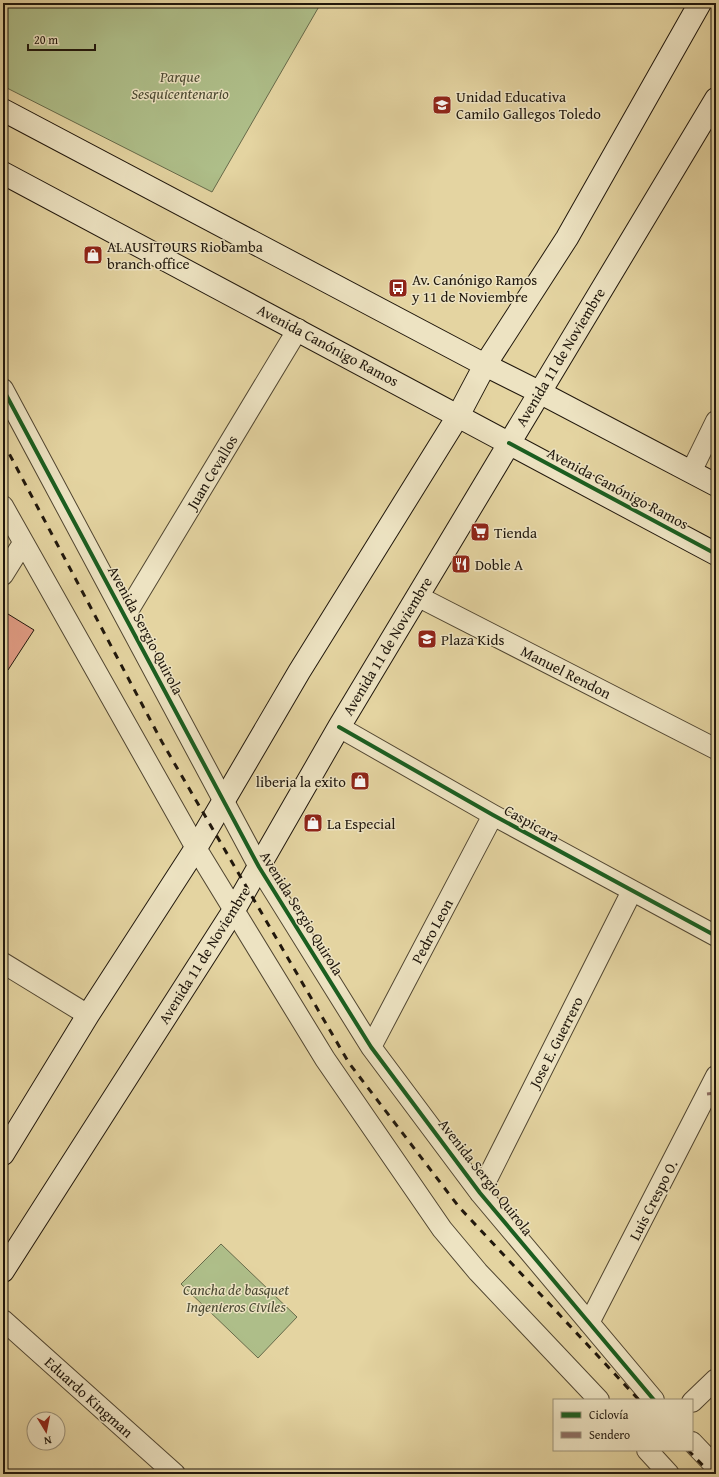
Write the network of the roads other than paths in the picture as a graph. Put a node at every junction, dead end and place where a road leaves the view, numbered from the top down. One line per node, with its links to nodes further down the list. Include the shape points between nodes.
1 (700, 3): 6 (main road, via 566,238)
2 (716, 99): 8 (main road, Avenida 11 de Noviembre)
3 (3, 110): 6 (main road)
4 (3, 173): 5 (main road, Avenida Canónigo Ramos)
5 (298, 329): 9 (main road, Avenida Canónigo Ramos); 19 (street, Juan Cevallos)
6 (485, 365): 8 (main road); 9 (main road)
7 (3, 390): 19 (street, Avenida Sergio Quirola)
8 (539, 392): 11 (main road, Avenida 11 de Noviembre); 12 (main road)
9 (458, 416): 11 (main road, Avenida Canónigo Ramos); 22 (main road, via 299,672)
10 (716, 421): 12 (street)
11 (509, 443): 16 (main road, Avenida Canónigo Ramos); 18 (main road, Avenida 11 de Noviembre)
12 (692, 472): 13 (main road)
13 (716, 485)
14 (3, 506): 15 (street)
15 (22, 543): 17 (street); 24 (street)
16 (716, 554)
17 (3, 575)
18 (417, 596): 20 (main road, Avenida 11 de Noviembre); 21 (street, Manuel Rendon)
19 (125, 616): 22 (street, Avenida Sergio Quirola)
20 (339, 727): 23 (street, Caspicara); 25 (main road, Avenida 11 de Noviembre)
21 (716, 749)
22 (224, 801): 24 (main road); 25 (street, Avenida Sergio Quirola)
23 (493, 815): 26 (street, Caspicara); 31 (street, Pedro Leon)
24 (196, 848): 27 (street); 30 (main road)
25 (259, 867): 27 (main road, Avenida 11 de Noviembre); 31 (street, Avenida Sergio Quirola)
26 (632, 891): 28 (street, Caspicara); 34 (street, Jose E. Guerrero)
27 (234, 910): 35 (main road, Avenida 11 de Noviembre); 39 (street, via 325,1060 442,1229 478,1272)
28 (716, 936)
29 (3, 963): 30 (street)
30 (88, 1015): 33 (main road)
31 (371, 1047): 34 (street, Avenida Sergio Quirola)
32 (716, 1076): 37 (street, Luis Crespo O.)
33 (3, 1154)
34 (480, 1194): 37 (street, Avenida Sergio Quirola)
35 (3, 1270)
36 (3, 1320): 45 (street, Eduardo Kingman)
37 (589, 1323): 40 (street, Avenida Sergio Quirola)
38 (716, 1379): 41 (street)
39 (598, 1399)
40 (653, 1399)
41 (693, 1401)
42 (693, 1443): 44 (street)
43 (647, 1451): 46 (street)
44 (716, 1467)
45 (161, 1470)
46 (669, 1474)

